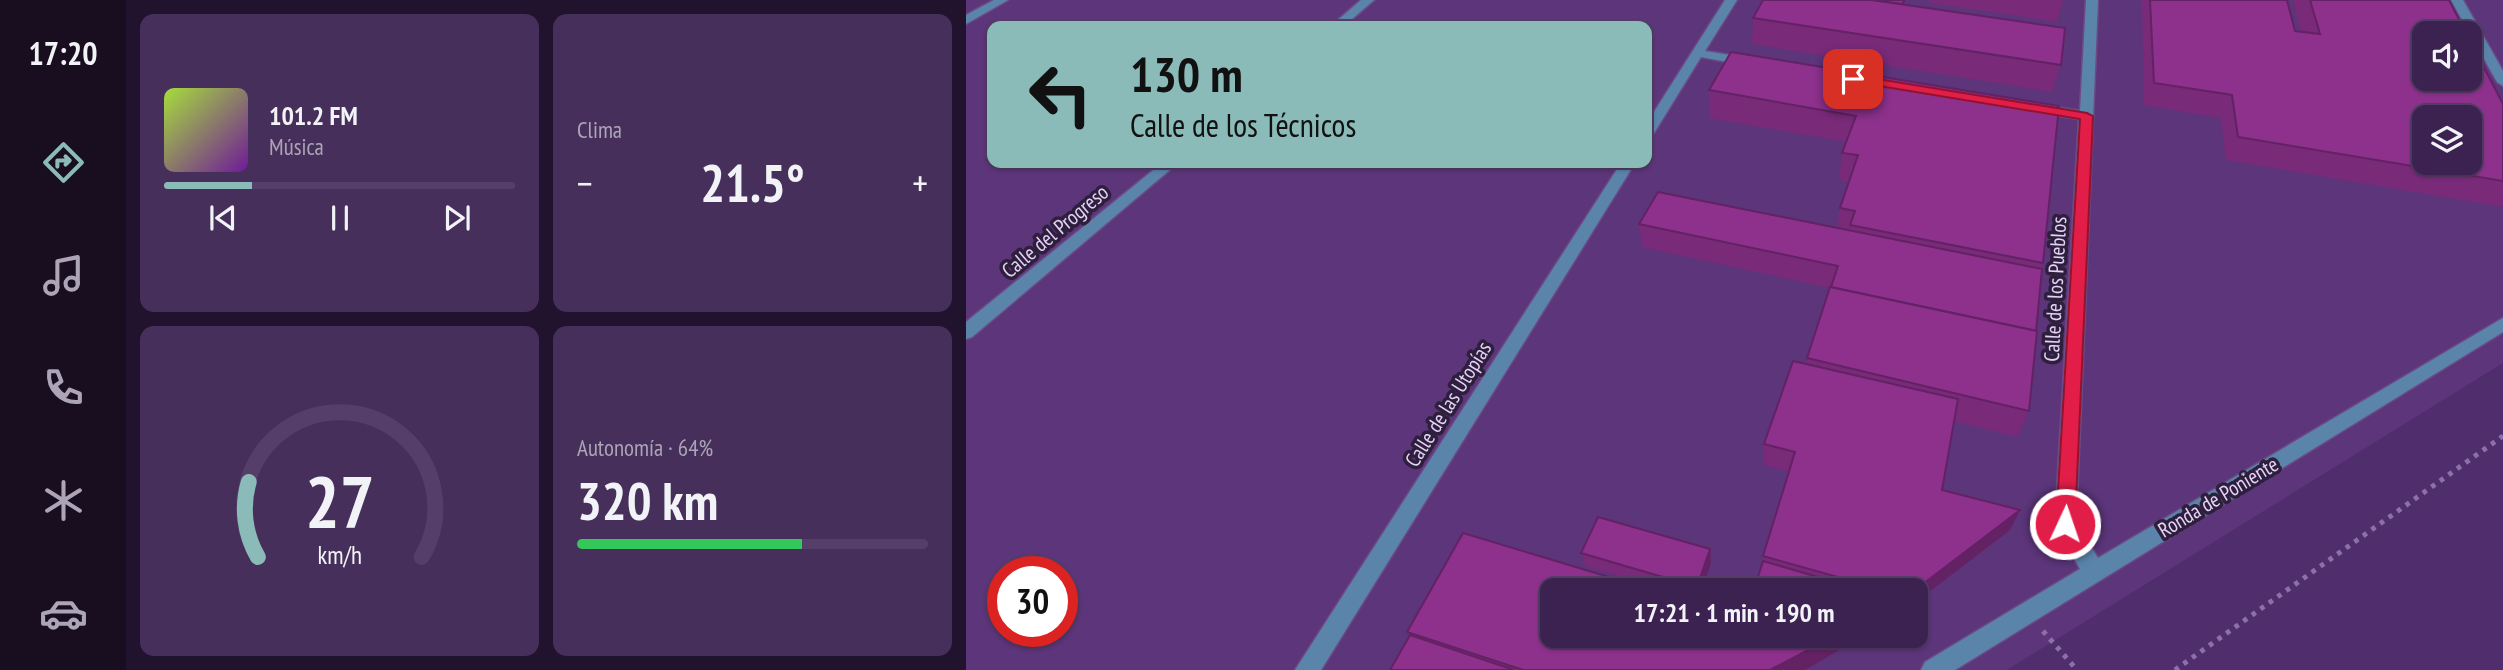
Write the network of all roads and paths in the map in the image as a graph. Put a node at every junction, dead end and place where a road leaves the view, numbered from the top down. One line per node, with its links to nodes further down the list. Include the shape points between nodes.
1 (1002, 0): 6 (street)
2 (1368, 0): 7 (street)
3 (1731, 0): 8 (street)
4 (2092, 0): 12 (street, Calle de los Pueblos)
5 (2457, 0): 10 (street)
6 (966, 20)
7 (1342, 21)
8 (1697, 53): 9 (street); 13 (street)
9 (1764, 64)
10 (2503, 82)
11 (2020, 105): 12 (street)
12 (2087, 116): 19 (street, Calle de los Pueblos, via 2065,524)
13 (1652, 125)
14 (1165, 168): 17 (street, Calle del Progreso)
15 (1625, 168): 21 (street, Calle de las Utopías)
16 (2503, 324): 19 (street, Ronda de Poniente)
17 (966, 332)
18 (2503, 436): 24 (path)
19 (2094, 572): 20 (street, Ronda de Poniente)
20 (2027, 612): 22 (street, Ronda de Poniente); 23 (path)
21 (1307, 670)
22 (1933, 670)
23 (2077, 670)
24 (2175, 670)

